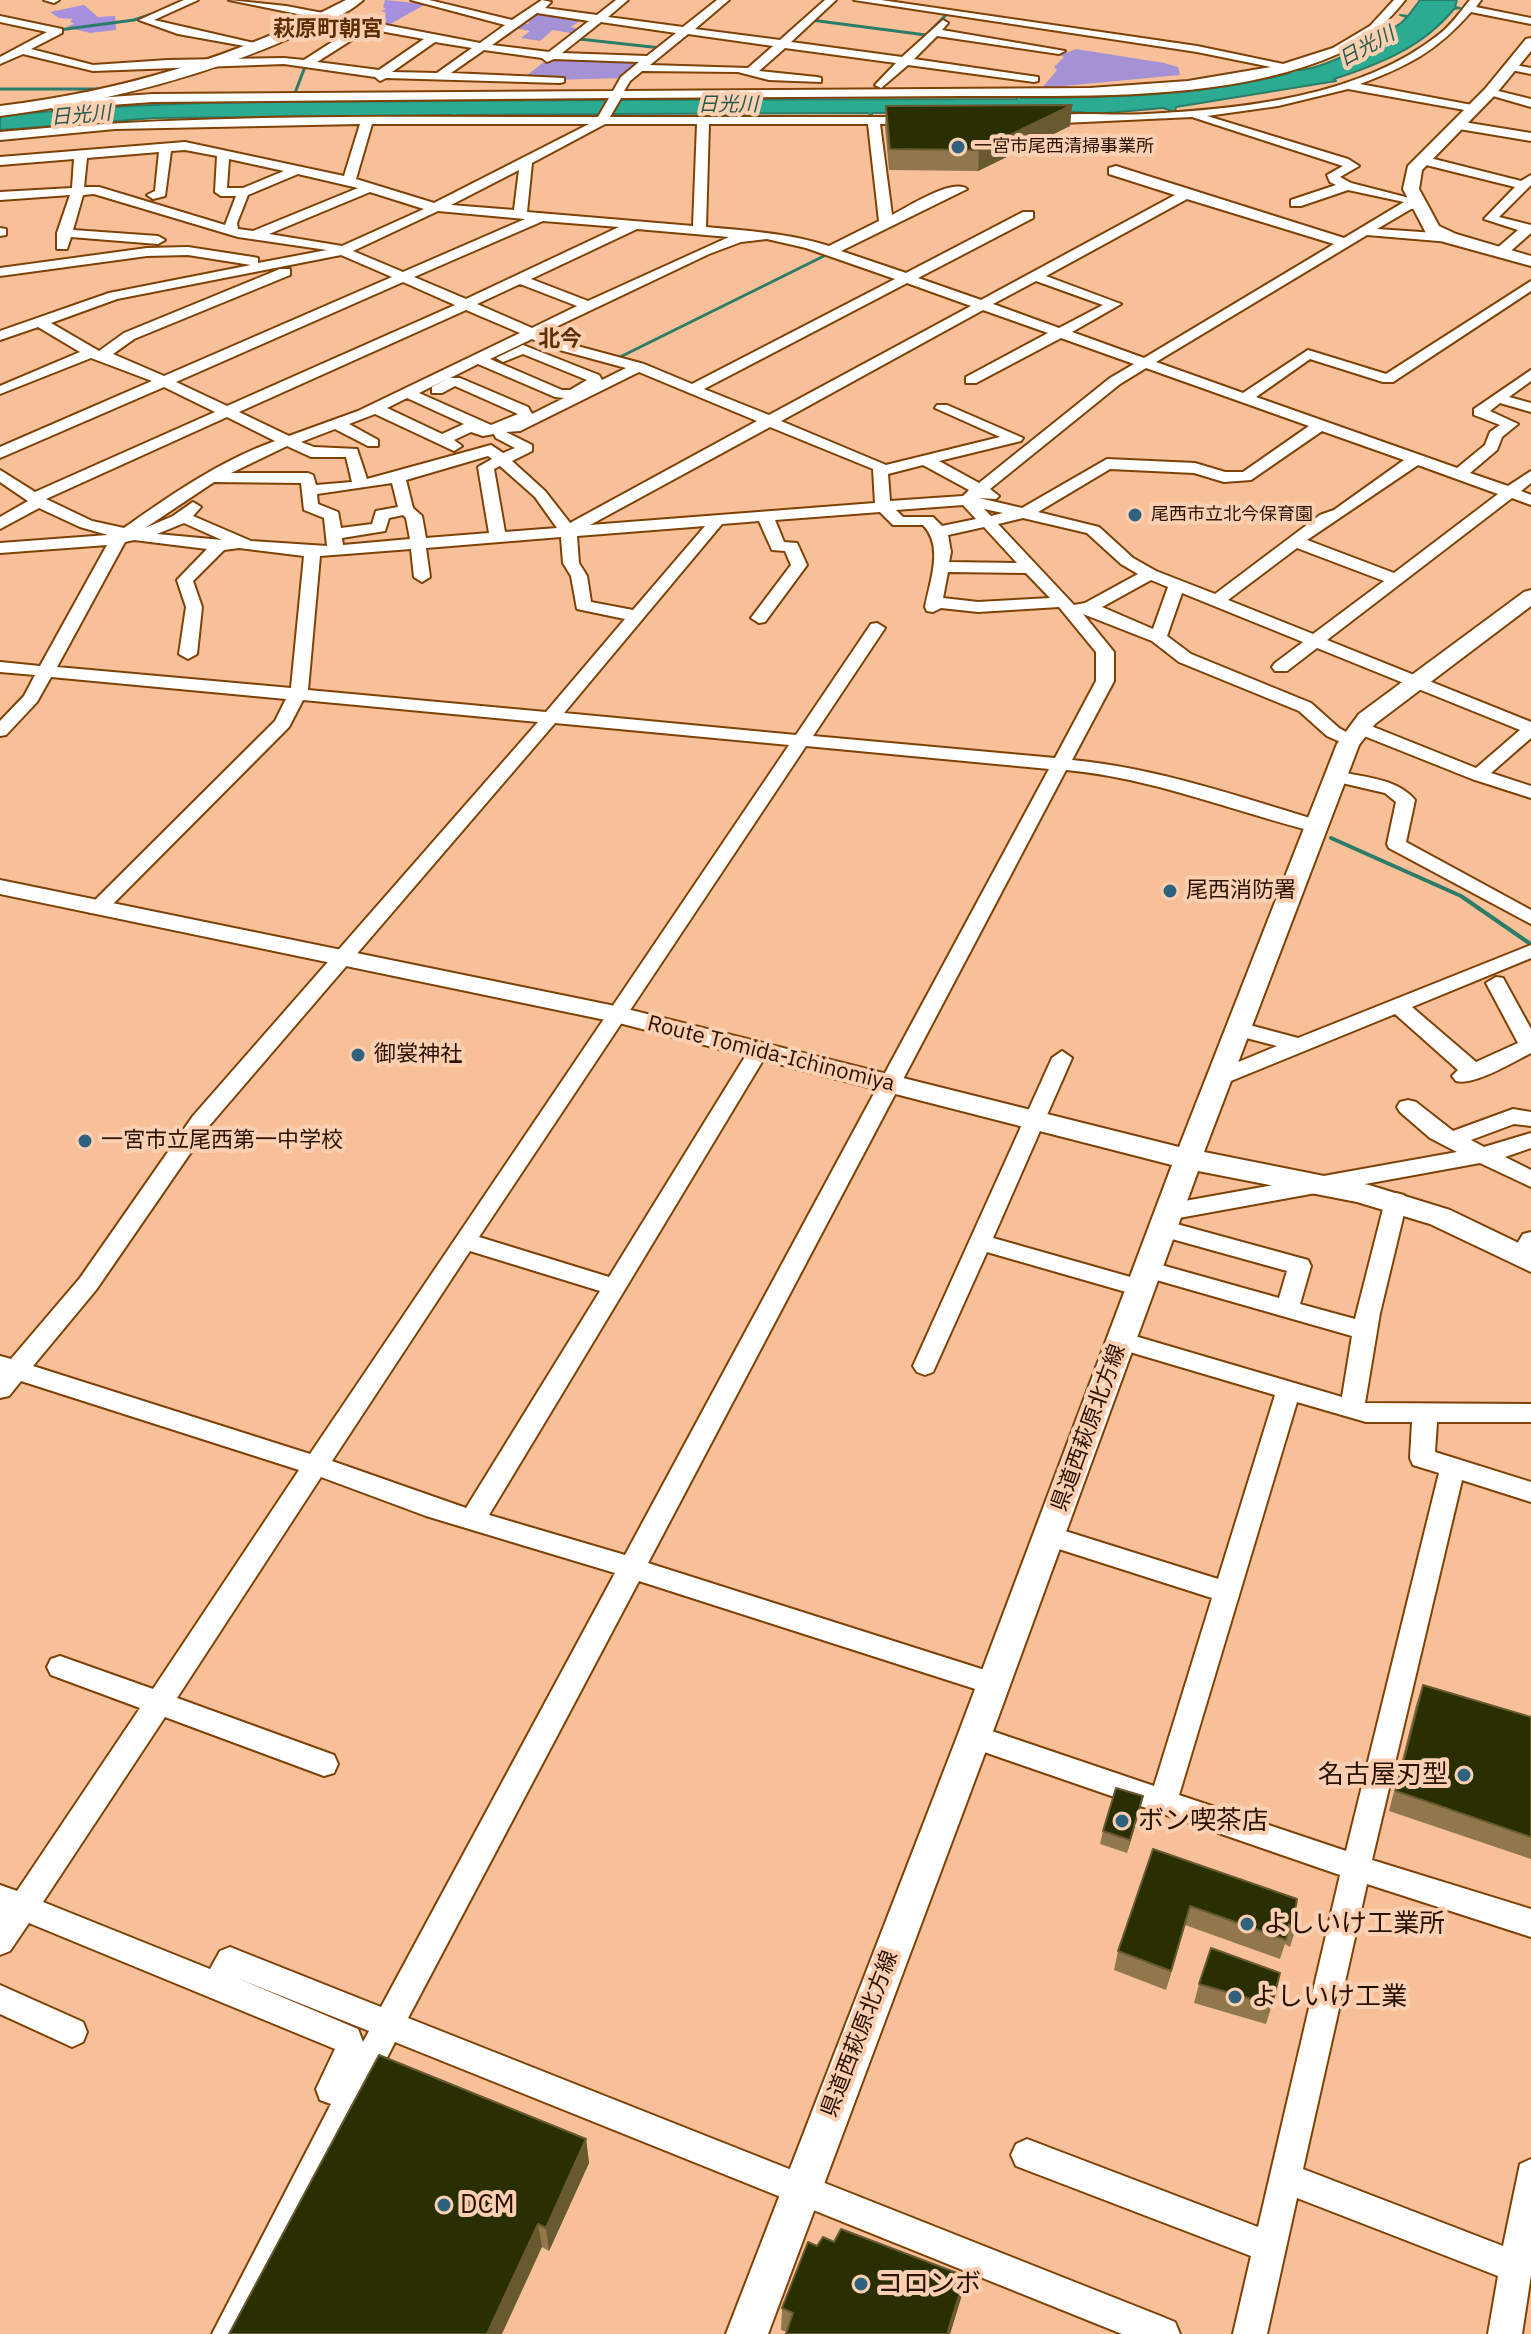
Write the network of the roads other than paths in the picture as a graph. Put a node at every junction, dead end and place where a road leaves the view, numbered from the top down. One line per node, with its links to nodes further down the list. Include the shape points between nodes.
1 (193, 0): 28 (street, via 144,20)
2 (234, 0): 15 (street)
3 (356, 0): 15 (main road)
4 (416, 0): 19 (street)
5 (549, 0): 13 (street)
6 (623, 0): 17 (street)
7 (724, 0): 22 (street)
8 (831, 0): 27 (street)
9 (859, 0): 14 (street)
10 (964, 0): 14 (street)
11 (1400, 0): 37 (street, via 1373,30 1346,46)
12 (1474, 4): 18 (street); 47 (street, via 1453,31 1424,53)
13 (536, 10): 17 (street); 19 (street)
14 (953, 13): 21 (street); 23 (street)
15 (329, 15): 20 (street); 28 (main road)
16 (0, 19): 29 (street, via 58,31)
17 (599, 19): 22 (street); 30 (street)
18 (1531, 21)
19 (514, 24): 26 (street)
20 (367, 25): 24 (street); 34 (street)
21 (1077, 30): 36 (street); 37 (street)
22 (687, 31): 27 (street); 31 (street)
23 (934, 32): 35 (street); 36 (street)
24 (435, 37): 26 (street); 42 (street)
25 (1531, 42): 38 (main road)
26 (483, 44): 30 (street); 43 (street)
27 (780, 44): 35 (street); 41 (street)
28 (261, 46): 33 (main road)
29 (21, 50): 32 (street); 33 (street, via 93,68)
30 (553, 55): 31 (street, via 596,61); 44 (street)
31 (652, 59): 39 (street)
32 (0, 61)
33 (219, 61): 34 (street); 54 (main road, via 152,85)
34 (309, 62): 42 (street)
35 (904, 62): 36 (street); 46 (street)
36 (1046, 65): 49 (street)
37 (1287, 67): 49 (street, via 1155,88)
38 (1510, 67): 40 (street); 50 (main road)
39 (640, 68): 41 (street); 51 (street, via 619,80)
40 (1531, 71)
41 (751, 72): 46 (street)
42 (381, 74): 43 (street); 52 (street)
43 (442, 74): 44 (street)
44 (520, 79): 45 (street)
45 (577, 80)
46 (881, 85): 48 (street)
47 (1347, 85): 55 (street); 57 (street)
48 (978, 92): 49 (street); 51 (street)
49 (1023, 92)
50 (1490, 92): 53 (street); 55 (main road)
51 (614, 94): 52 (street); 62 (street)
52 (376, 95): 54 (street, via 153,98)
53 (1531, 103)
54 (51, 106): 56 (main road)
55 (1472, 109): 64 (main road)
56 (0, 111)
57 (1189, 114): 60 (street); 79 (street, via 1350,164 1333,175)
58 (874, 120): 59 (street); 63 (street); 92 (street)
59 (935, 120)
60 (1026, 120)
61 (367, 121): 62 (street); 65 (street); 76 (street)
62 (602, 121): 63 (street); 74 (street)
63 (703, 121): 95 (street)
64 (1457, 125): 67 (street); 72 (main road)
65 (59, 129): 66 (street); 68 (street)
66 (0, 136)
67 (1531, 137)
68 (54, 145)
69 (165, 148): 70 (street); 71 (street, via 185,146); 84 (street, via 161,193)
70 (81, 153): 73 (street, via 31,164); 78 (street)
71 (223, 154): 75 (street); 82 (street, via 221,192)
72 (1422, 160): 77 (street); 86 (main road, via 1411,176)
73 (0, 161)
74 (526, 162): 87 (street); 88 (street)
75 (296, 170): 76 (street); 82 (street)
76 (345, 180): 80 (street)
77 (1527, 181): 94 (street, via 1490,219)
78 (79, 183): 83 (street); 91 (street); 98 (street)
79 (1347, 186): 85 (street); 86 (street)
80 (369, 188): 87 (street); 100 (street)
81 (961, 189): 92 (street)
82 (243, 192): 96 (street)
83 (2, 195)
84 (153, 195)
85 (1296, 203)
86 (1416, 203): 97 (street); 101 (main road, via 1432,229)
87 (439, 207): 88 (street); 105 (street)
88 (520, 214): 90 (street); 95 (street)
89 (1028, 215): 115 (street)
90 (542, 217): 93 (street); 114 (street)
91 (200, 222): 96 (street); 103 (street)
92 (886, 223): 106 (street)
93 (636, 225): 95 (street); 116 (street)
94 (1529, 228): 107 (street)
95 (700, 229): 99 (street)
96 (232, 231): 100 (street)
97 (1366, 231): 101 (street); 102 (street)
98 (64, 233): 103 (street); 110 (street)
99 (742, 235): 106 (street, via 775,235); 121 (street)
100 (254, 236): 105 (street)
101 (1450, 238): 107 (main road)
102 (1345, 243): 113 (street, via 1187,194); 128 (street)
103 (162, 245): 104 (street); 104 (street); 110 (street)
104 (208, 250): 111 (street); 118 (street)
105 (341, 251): 108 (street); 114 (street)
106 (830, 251): 115 (street)
107 (1500, 253): 109 (main road)
108 (319, 256): 111 (street); 126 (street)
109 (1531, 261)
110 (59, 262): 112 (street)
111 (270, 265): 118 (street)
112 (0, 272)
113 (1035, 276): 120 (street); 123 (street, via 1114,304)
114 (400, 278): 119 (street); 132 (street)
115 (907, 278): 120 (street); 133 (street)
116 (518, 279): 119 (street); 121 (street)
117 (1531, 285): 136 (street, via 1388,379 1308,354)
118 (114, 296): 122 (street)
119 (465, 305): 124 (street); 141 (street)
120 (984, 305): 123 (street); 142 (street)
121 (589, 306): 124 (street)
122 (39, 322): 125 (street); 126 (street)
123 (1059, 332): 128 (street); 131 (street)
124 (532, 334): 127 (street); 129 (street)
125 (0, 336)
126 (97, 354): 132 (street); 134 (street)
127 (484, 362): 127 (street, via 560,394 595,383 594,378 523,349); 135 (street)
128 (1146, 363): 136 (street); 150 (street, via 1095,395)
129 (639, 367): 133 (street); 145 (street)
130 (1531, 374): 137 (street)
131 (971, 380)
132 (163, 381): 141 (street); 151 (street)
133 (693, 389): 142 (street)
134 (1, 393)
135 (412, 396): 135 (street, via 489,430 526,416 523,410 455,381); 139 (street)
136 (1245, 398): 144 (street)
137 (1498, 398): 138 (street); 157 (street, via 1479,412 1511,424)
138 (1527, 403)
139 (375, 408): 143 (street); 148 (street)
140 (942, 408): 146 (street)
141 (227, 412): 147 (street); 166 (street)
142 (770, 420): 156 (street); 176 (street)
143 (337, 424): 147 (street); 149 (street)
144 (1321, 425): 153 (street); 170 (street, via 1246,477 1195,468 1107,464)
145 (501, 435): 148 (street, via 471,427); 154 (street, via 527,448)
146 (1014, 438): 150 (street); 155 (street)
147 (287, 439): 161 (street, via 247,447 232,465); 163 (street, via 311,452 352,452)
148 (442, 440): 152 (street)
149 (373, 443)
150 (1036, 445): 165 (street)
151 (3, 448)
152 (472, 456): 154 (street, via 491,450); 159 (street)
153 (1416, 459): 157 (street); 181 (street)
154 (503, 460): 176 (street, via 540,494); 179 (street, via 486,467)
155 (927, 461): 156 (street); 165 (street)
156 (881, 471): 168 (street)
157 (1459, 474): 164 (street)
158 (0, 475): 166 (street)
159 (396, 476): 163 (street); 169 (street)
160 (1531, 476): 164 (street)
161 (209, 477): 162 (street); 171 (street, via 215,481); 178 (street)
162 (309, 480): 163 (street, via 328,491); 180 (street, via 310,507 332,515)
163 (360, 483)
164 (1510, 492): 167 (street); 191 (street)
165 (973, 495): 168 (street); 170 (street); 173 (street)
166 (38, 500): 175 (street); 178 (street, via 79,521)
167 (1531, 500)
168 (883, 508): 172 (street); 177 (street, via 899,522 927,520)
169 (406, 510): 180 (street, via 382,514 379,528); 182 (street, via 414,516)
170 (1025, 513): 173 (street); 189 (street, via 1093,530)
171 (185, 518): 178 (street); 185 (street, via 227,539)
172 (766, 518): 174 (street); 198 (street, via 778,547 791,546 799,565)
173 (984, 521): 177 (street); 188 (street)
174 (716, 522): 176 (street); 197 (street)
175 (0, 524)
176 (568, 532): 179 (street); 197 (street, via 583,605)
177 (939, 532): 187 (street)
178 (126, 534): 183 (street); 184 (street); 206 (street)
179 (498, 538): 182 (street)
180 (335, 542): 182 (street); 186 (street)
181 (1297, 542): 191 (street); 194 (street)
182 (418, 544): 190 (street)
183 (220, 545): 185 (street); 202 (street, via 185,580 194,607)
184 (0, 548)
185 (276, 551): 186 (street)
186 (312, 552): 208 (street)
187 (941, 567): 188 (street); 195 (street, via 935,604)
188 (1029, 568): 195 (street)
189 (1150, 574): 192 (street); 196 (street)
190 (422, 577)
191 (1397, 580): 201 (street)
192 (1177, 585): 194 (street); 200 (street)
193 (1531, 596): 207 (main road, 県道西萩原北方線)
194 (1216, 601): 201 (street)
195 (1067, 606): 196 (street); 214 (street, via 1105,652 1106,667 1105,681)
196 (1089, 608): 200 (street)
197 (636, 616): 209 (street)
198 (759, 618)
199 (877, 628): 213 (street)
200 (1158, 637): 212 (street, via 1185,658 1305,707 1333,732)
201 (1314, 641): 204 (street); 207 (street)
202 (188, 654)
203 (0, 667): 206 (street)
204 (1281, 667)
205 (0, 674): 206 (street)
206 (44, 675): 208 (street); 211 (street)
207 (1418, 681): 210 (street); 212 (main road, 県道西萩原北方線)
208 (296, 698): 209 (street); 220 (street, via 283,723)
209 (548, 721): 213 (street); 223 (street)
210 (1531, 729): 215 (street)
211 (0, 731)
212 (1355, 734): 215 (street); 216 (main road, 県道西萩原北方線)
213 (801, 743): 214 (street); 226 (street)
214 (1059, 768): 218 (street); 233 (street)
215 (1478, 775): 217 (street)
216 (1335, 776): 218 (main road, 県道西萩原北方線); 221 (street, via 1391,789 1406,800 1396,844)
217 (1531, 792)
218 (1314, 831): 227 (main road, 県道西萩原北方線)
219 (0, 887): 220 (main road, Route Tomida-Ichinomiya)
220 (97, 909): 223 (main road, Route Tomida-Ichinomiya)
221 (1531, 918)
222 (1531, 951): 225 (street)
223 (342, 960): 226 (main road, Route Tomida-Ichinomiya); 254 (street, via 201,1121 88,1284)
224 (1496, 983): 229 (street)
225 (1397, 1005): 228 (street); 229 (street, via 1468,1074)
226 (615, 1014): 230 (main road, Route Tomida-Ichinomiya); 245 (street)
227 (1238, 1029): 228 (street); 232 (main road, 県道西萩原北方線)
228 (1299, 1045): 232 (street)
229 (1530, 1045)
230 (758, 1052): 233 (main road, Route Tomida-Ichinomiya); 249 (street)
231 (1062, 1058): 236 (street)
232 (1219, 1078): 240 (main road, 県道西萩原北方線)
233 (890, 1084): 236 (main road, Route Tomida-Ichinomiya); 265 (street)
234 (1408, 1107): 237 (street)
235 (1531, 1119): 237 (street, via 1513,1116)
236 (1033, 1120): 240 (main road, Route Tomida-Ichinomiya); 246 (street)
237 (1451, 1140): 239 (street)
238 (1531, 1140): 239 (street)
239 (1480, 1155): 241 (street); 242 (street)
240 (1188, 1159): 242 (main road, Route Tomida-Ichinomiya); 244 (main road, 県道西萩原北方線)
241 (1531, 1179)
242 (1318, 1184): 243 (main road, Route Tomida-Ichinomiya); 244 (street)
243 (1396, 1201): 247 (main road, Route Tomida-Ichinomiya); 251 (street)
244 (1165, 1220): 248 (main road, 県道西萩原北方線); 250 (street, via 1300,1266)
245 (465, 1241): 249 (street); 260 (street)
246 (979, 1242): 248 (street); 253 (street)
247 (1528, 1252)
248 (1143, 1279): 250 (street); 252 (main road, 県道西萩原北方線)
249 (614, 1287): 263 (street)
250 (1287, 1309): 251 (street)
251 (1365, 1331): 257 (street)
252 (1121, 1341): 256 (street); 264 (main road, 県道西萩原北方線)
253 (925, 1366)
254 (8, 1368): 255 (street); 260 (street)
255 (0, 1389)
256 (1289, 1390): 257 (street); 266 (street)
257 (1352, 1409): 258 (street)
258 (1425, 1412): 259 (street); 261 (street, via 1422,1458)
259 (1531, 1413)
260 (315, 1465): 263 (street); 269 (street)
261 (1453, 1468): 262 (street); 273 (street)
262 (1531, 1492)
263 (472, 1520): 265 (street)
264 (1049, 1536): 266 (street); 268 (main road, 県道西萩原北方線)
265 (632, 1568): 268 (street); 279 (street)
266 (1227, 1592): 272 (street)
267 (60, 1667): 269 (street)
268 (994, 1684): 270 (main road, 県道西萩原北方線)
269 (160, 1705): 271 (street); 274 (street)
270 (974, 1737): 272 (street); 284 (main road, 県道西萩原北方線)
271 (324, 1764)
272 (1163, 1801): 273 (street)
273 (1356, 1868): 275 (street); 283 (street)
274 (11, 1903): 276 (street); 277 (street)
275 (1531, 1923)
276 (0, 1941)
277 (217, 1986): 279 (street, via 230,1961); 281 (street, via 347,2039 351,2052)
278 (0, 1999): 280 (street)
279 (388, 2025): 284 (street); 288 (street)
280 (72, 2032)
281 (331, 2089)
282 (1027, 2155): 286 (street)
283 (1285, 2178): 286 (street); 287 (street)
284 (801, 2188): 289 (main road, 県道西萩原北方線); 290 (street)
285 (1530, 2189): 287 (street)
286 (1269, 2247): 291 (street)
287 (1516, 2267): 292 (street)
288 (229, 2334)
289 (747, 2334)
290 (1163, 2334)
291 (1250, 2334)
292 (1505, 2334)

